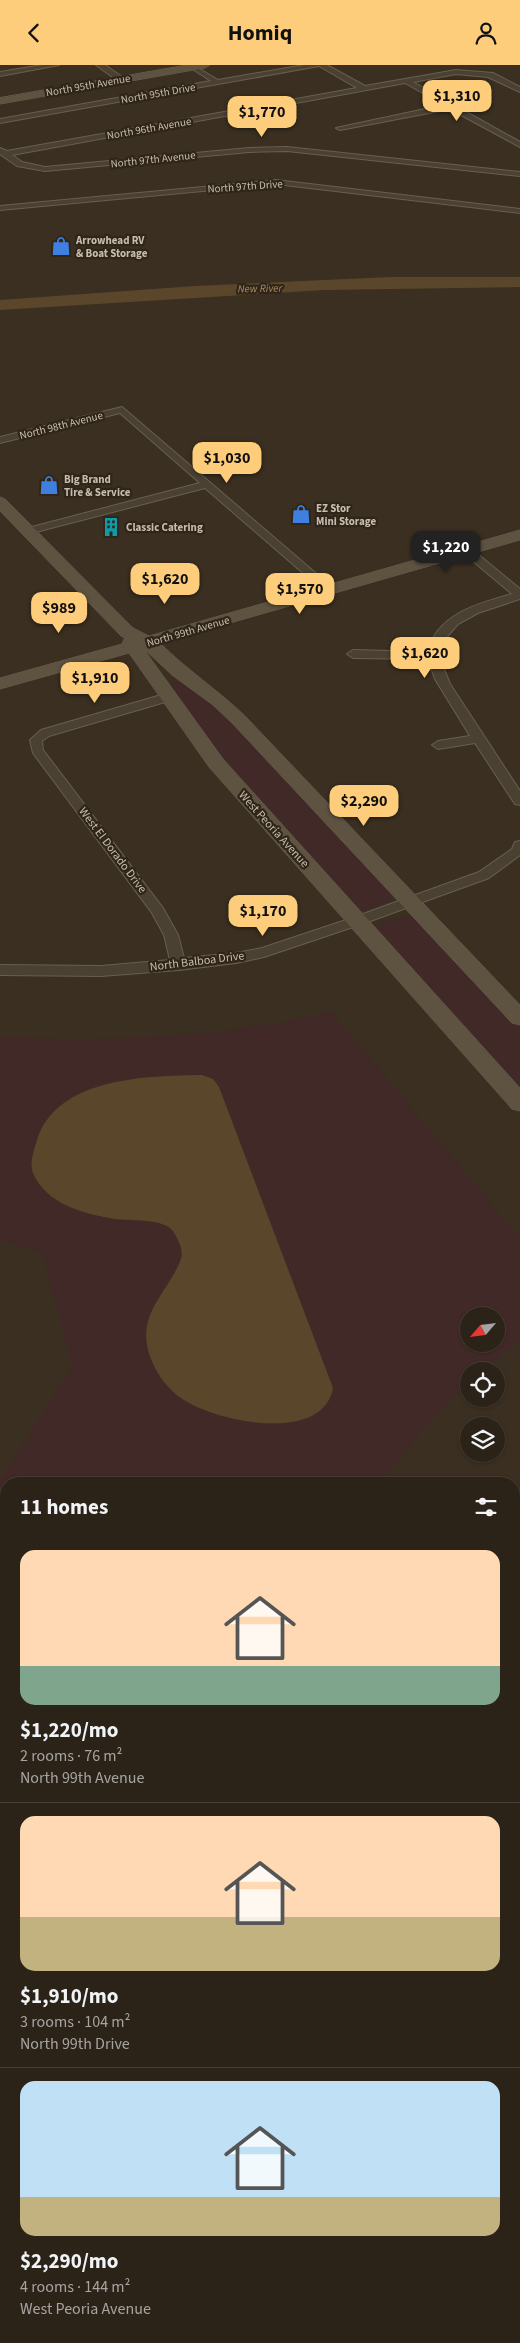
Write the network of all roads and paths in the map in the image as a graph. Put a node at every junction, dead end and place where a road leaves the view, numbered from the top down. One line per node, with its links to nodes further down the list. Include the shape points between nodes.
1 (55, 65): 7 (street)
2 (100, 65): 8 (street)
3 (205, 65): 6 (street, North 95th Avenue)
4 (316, 65): 10 (street, North 95th Drive)
5 (322, 65): 12 (street)
6 (193, 67): 8 (street, North 95th Avenue); 10 (street)
7 (0, 74)
8 (121, 79): 14 (street, North 95th Avenue)
9 (406, 81): 11 (street, North 96th Avenue, via 470,72 490,75); 12 (street, North 96th Avenue); 15 (street)
10 (218, 83): 16 (street, North 95th Drive)
11 (516, 86): 13 (street, North 96th Avenue)
12 (362, 88): 19 (street, North 96th Avenue)
13 (520, 90)
14 (0, 101)
15 (452, 106): 17 (street); 18 (street)
16 (0, 121)
17 (340, 128)
18 (520, 145)
19 (3, 152): 20 (street, North 97th Avenue, via 20,164 45,169 250,150 294,149)
20 (519, 172)
21 (0, 209): 22 (street, North 97th Drive, via 276,182)
22 (520, 211)
23 (0, 440): 24 (street, North 98th Avenue, via 122,410)
24 (208, 484): 27 (street); 31 (street)
25 (0, 502): 27 (street, West Peoria Avenue)
26 (520, 520): 29 (street, North 99th Avenue)
27 (28, 531): 34 (street, West Peoria Avenue)
28 (520, 535): 30 (street, North 99th Avenue)
29 (453, 539): 30 (street); 31 (street, North 99th Avenue)
30 (466, 551): 32 (street, North 99th Avenue); 33 (street)
31 (315, 578): 32 (street); 34 (street, North 99th Avenue)
32 (329, 590): 34 (street, North 99th Avenue)
33 (520, 595): 36 (street, via 477,609 457,620 437,640)
34 (136, 640): 37 (street, North 99th Avenue); 38 (street, North 99th Avenue); 39 (street, West Peoria Avenue); 44 (street, West Peoria Avenue, via 219,701 239,720)
35 (353, 653): 36 (street)
36 (433, 656): 40 (street, via 438,674)
37 (0, 668)
38 (0, 684)
39 (168, 697): 45 (street, West Peoria Avenue, via 216,763); 46 (street, West El Dorado Drive, via 45,733 36,740 37,750 158,911 171,935)
40 (478, 739): 41 (street); 42 (street)
41 (438, 745)
42 (520, 801)
43 (519, 850): 44 (street, North Balboa Drive, via 484,875)
44 (410, 901): 45 (street, North Balboa Drive); 48 (street, West Peoria Avenue)
45 (357, 921): 46 (street, North Balboa Drive, via 264,952); 49 (street, West Peoria Avenue)
46 (179, 965): 47 (street, North Balboa Drive, via 101,971)
47 (0, 970)
48 (520, 1018)
49 (520, 1103)

